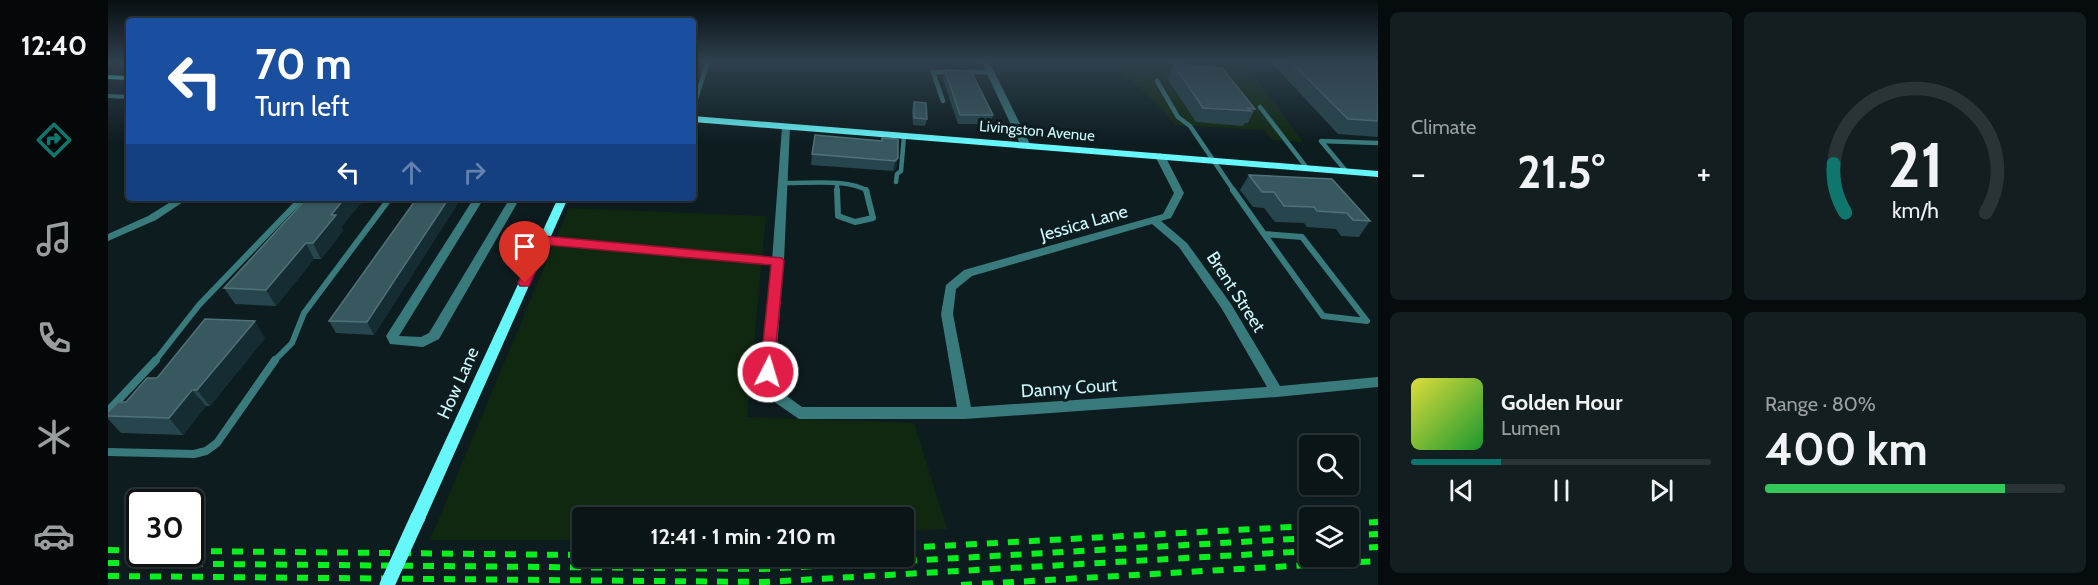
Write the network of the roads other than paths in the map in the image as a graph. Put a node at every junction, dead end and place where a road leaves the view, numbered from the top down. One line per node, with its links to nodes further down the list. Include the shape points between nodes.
1 (939, 88): 6 (lane)
2 (998, 88): 12 (street)
3 (1161, 88): 14 (lane)
4 (108, 96): 5 (street)
5 (126, 97)
6 (944, 101)
7 (1260, 106): 15 (lane)
8 (696, 119): 9 (main road, Livingston Avenue)
9 (786, 127): 10 (main road, Livingston Avenue); 19 (street)
10 (904, 136): 12 (main road, Livingston Avenue); 18 (lane, via 901,171)
11 (1378, 143): 16 (lane, via 1321,141)
12 (1026, 146): 13 (main road, Livingston Avenue)
13 (1160, 156): 14 (main road, Livingston Avenue); 27 (street, Jessica Lane, via 1179,193 1167,216)
14 (1212, 160): 15 (main road, Livingston Avenue); 28 (lane)
15 (1307, 168): 16 (main road, Livingston Avenue)
16 (1346, 171): 17 (main road, Livingston Avenue)
17 (1378, 174)
18 (896, 182)
19 (782, 183): 20 (lane); 31 (street)
20 (837, 184): 20 (lane, via 838,216 865,223 873,218 868,192 861,186)
21 (179, 201): 29 (street)
22 (299, 201): 34 (lane, via 192,314 161,355)
23 (388, 201): 36 (lane, via 304,313 292,343 272,363 217,443 194,454)
24 (477, 201): 25 (street, via 392,336 395,341 423,342 434,336)
25 (513, 201)
26 (562, 201): 30 (main road, How Lane)
27 (1154, 220): 33 (street, Brent Street, via 1183,245 1227,307); 35 (street, Jessica Lane, via 968,273 950,288 947,314)
28 (1263, 234): 28 (lane, via 1323,316 1367,321 1302,237)
29 (108, 238)
30 (544, 240): 31 (lane); 37 (main road, How Lane, bridge)
31 (778, 261): 35 (street, Danny Court, via 768,372 778,397 799,413)
32 (1378, 382): 33 (street, Danny Court)
33 (1277, 392): 35 (street, Danny Court)
34 (108, 411)
35 (965, 413)
36 (108, 452)
37 (387, 585)

